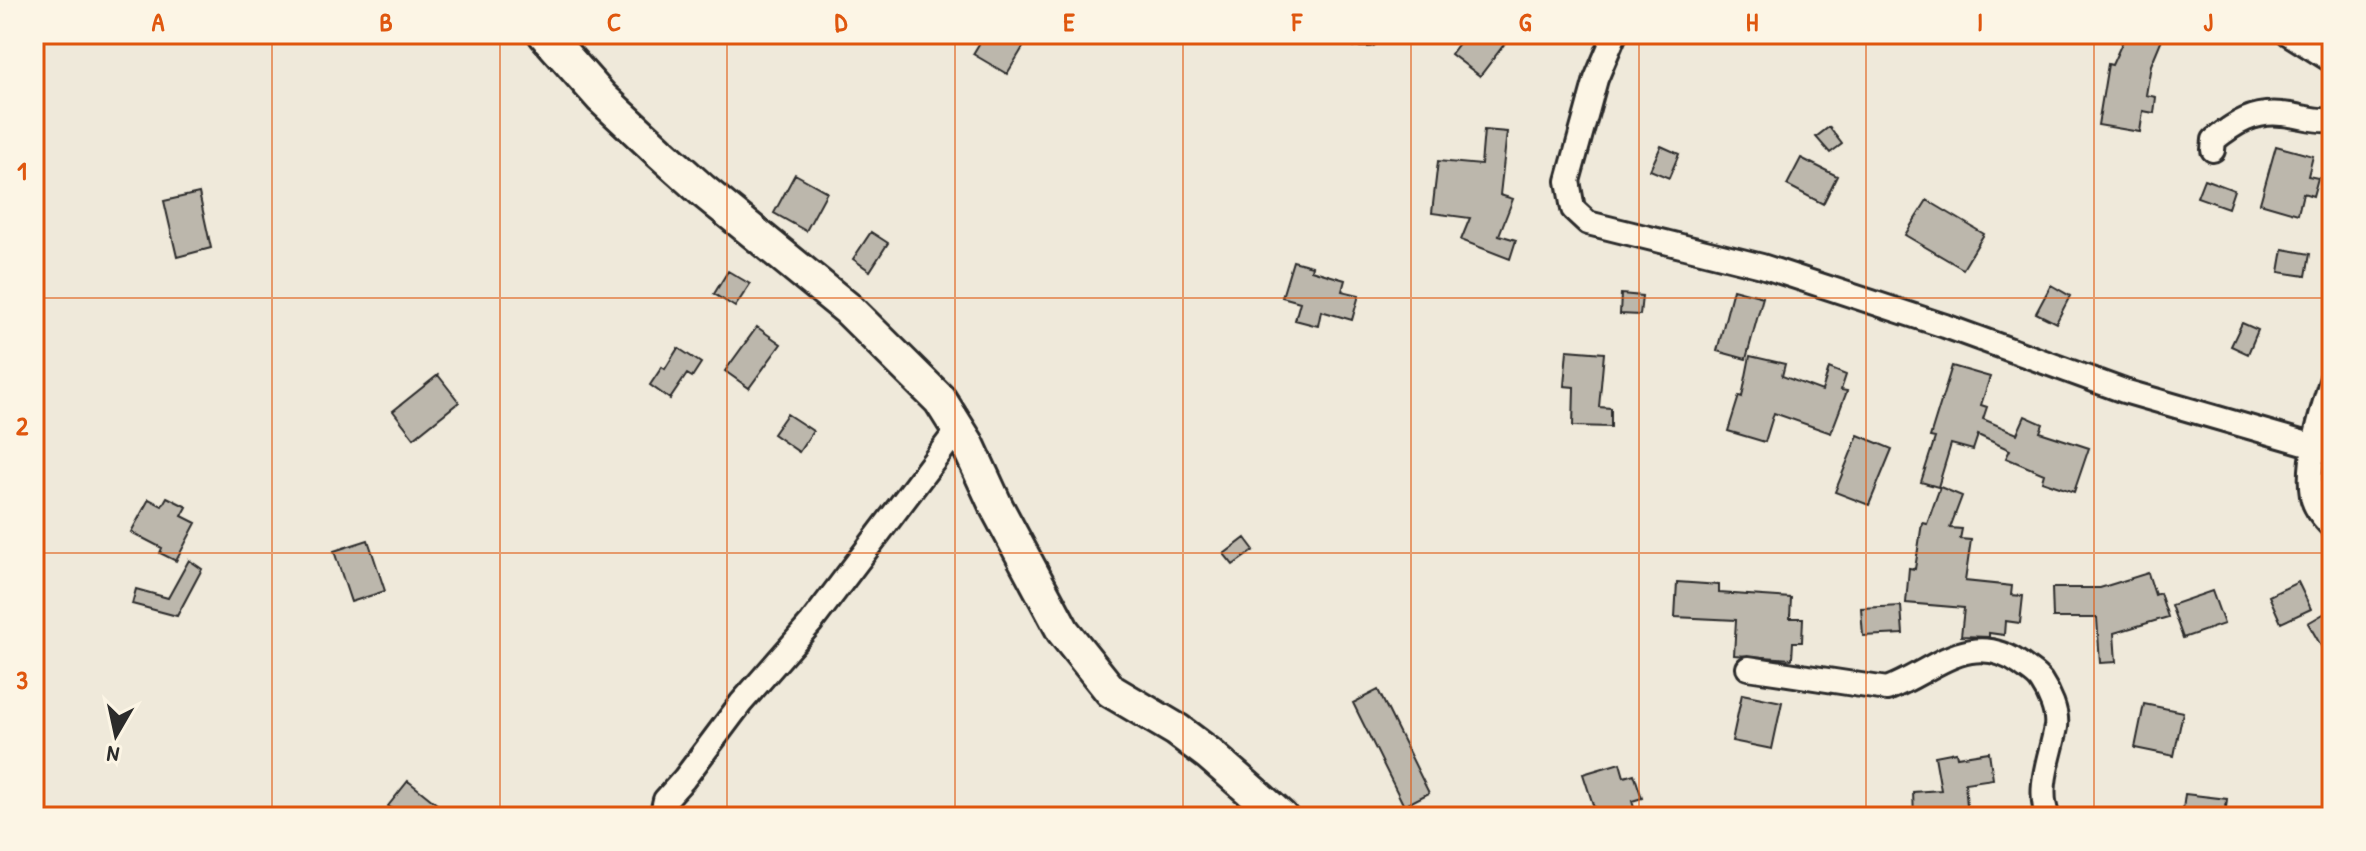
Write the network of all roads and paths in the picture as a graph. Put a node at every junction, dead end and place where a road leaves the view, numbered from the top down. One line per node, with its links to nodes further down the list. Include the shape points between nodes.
1 (545, 34): 10 (street, via 662,154 848,309 940,400)
2 (1358, 34): 3 (street)
3 (1368, 34)
4 (1615, 34): 11 (street, via 1596,79 1568,181 1573,209 1588,223 1762,266 2124,391)
5 (2289, 34): 6 (street)
6 (2332, 61)
7 (2332, 120): 8 (street, via 2258,114 2235,123 2214,140)
8 (2213, 150)
9 (2332, 378): 11 (street)
10 (958, 429): 14 (street, via 811,623 665,800); 15 (street, via 1063,631 1111,691 1177,730)
11 (2324, 448): 12 (street, via 2312,498)
12 (2332, 527)
13 (1748, 668): 16 (street, via 1887,689 1936,662 1976,649 2011,657 2039,678 2057,723 2046,768 2043,805)
14 (661, 817)
15 (1281, 817)
16 (2048, 817)

